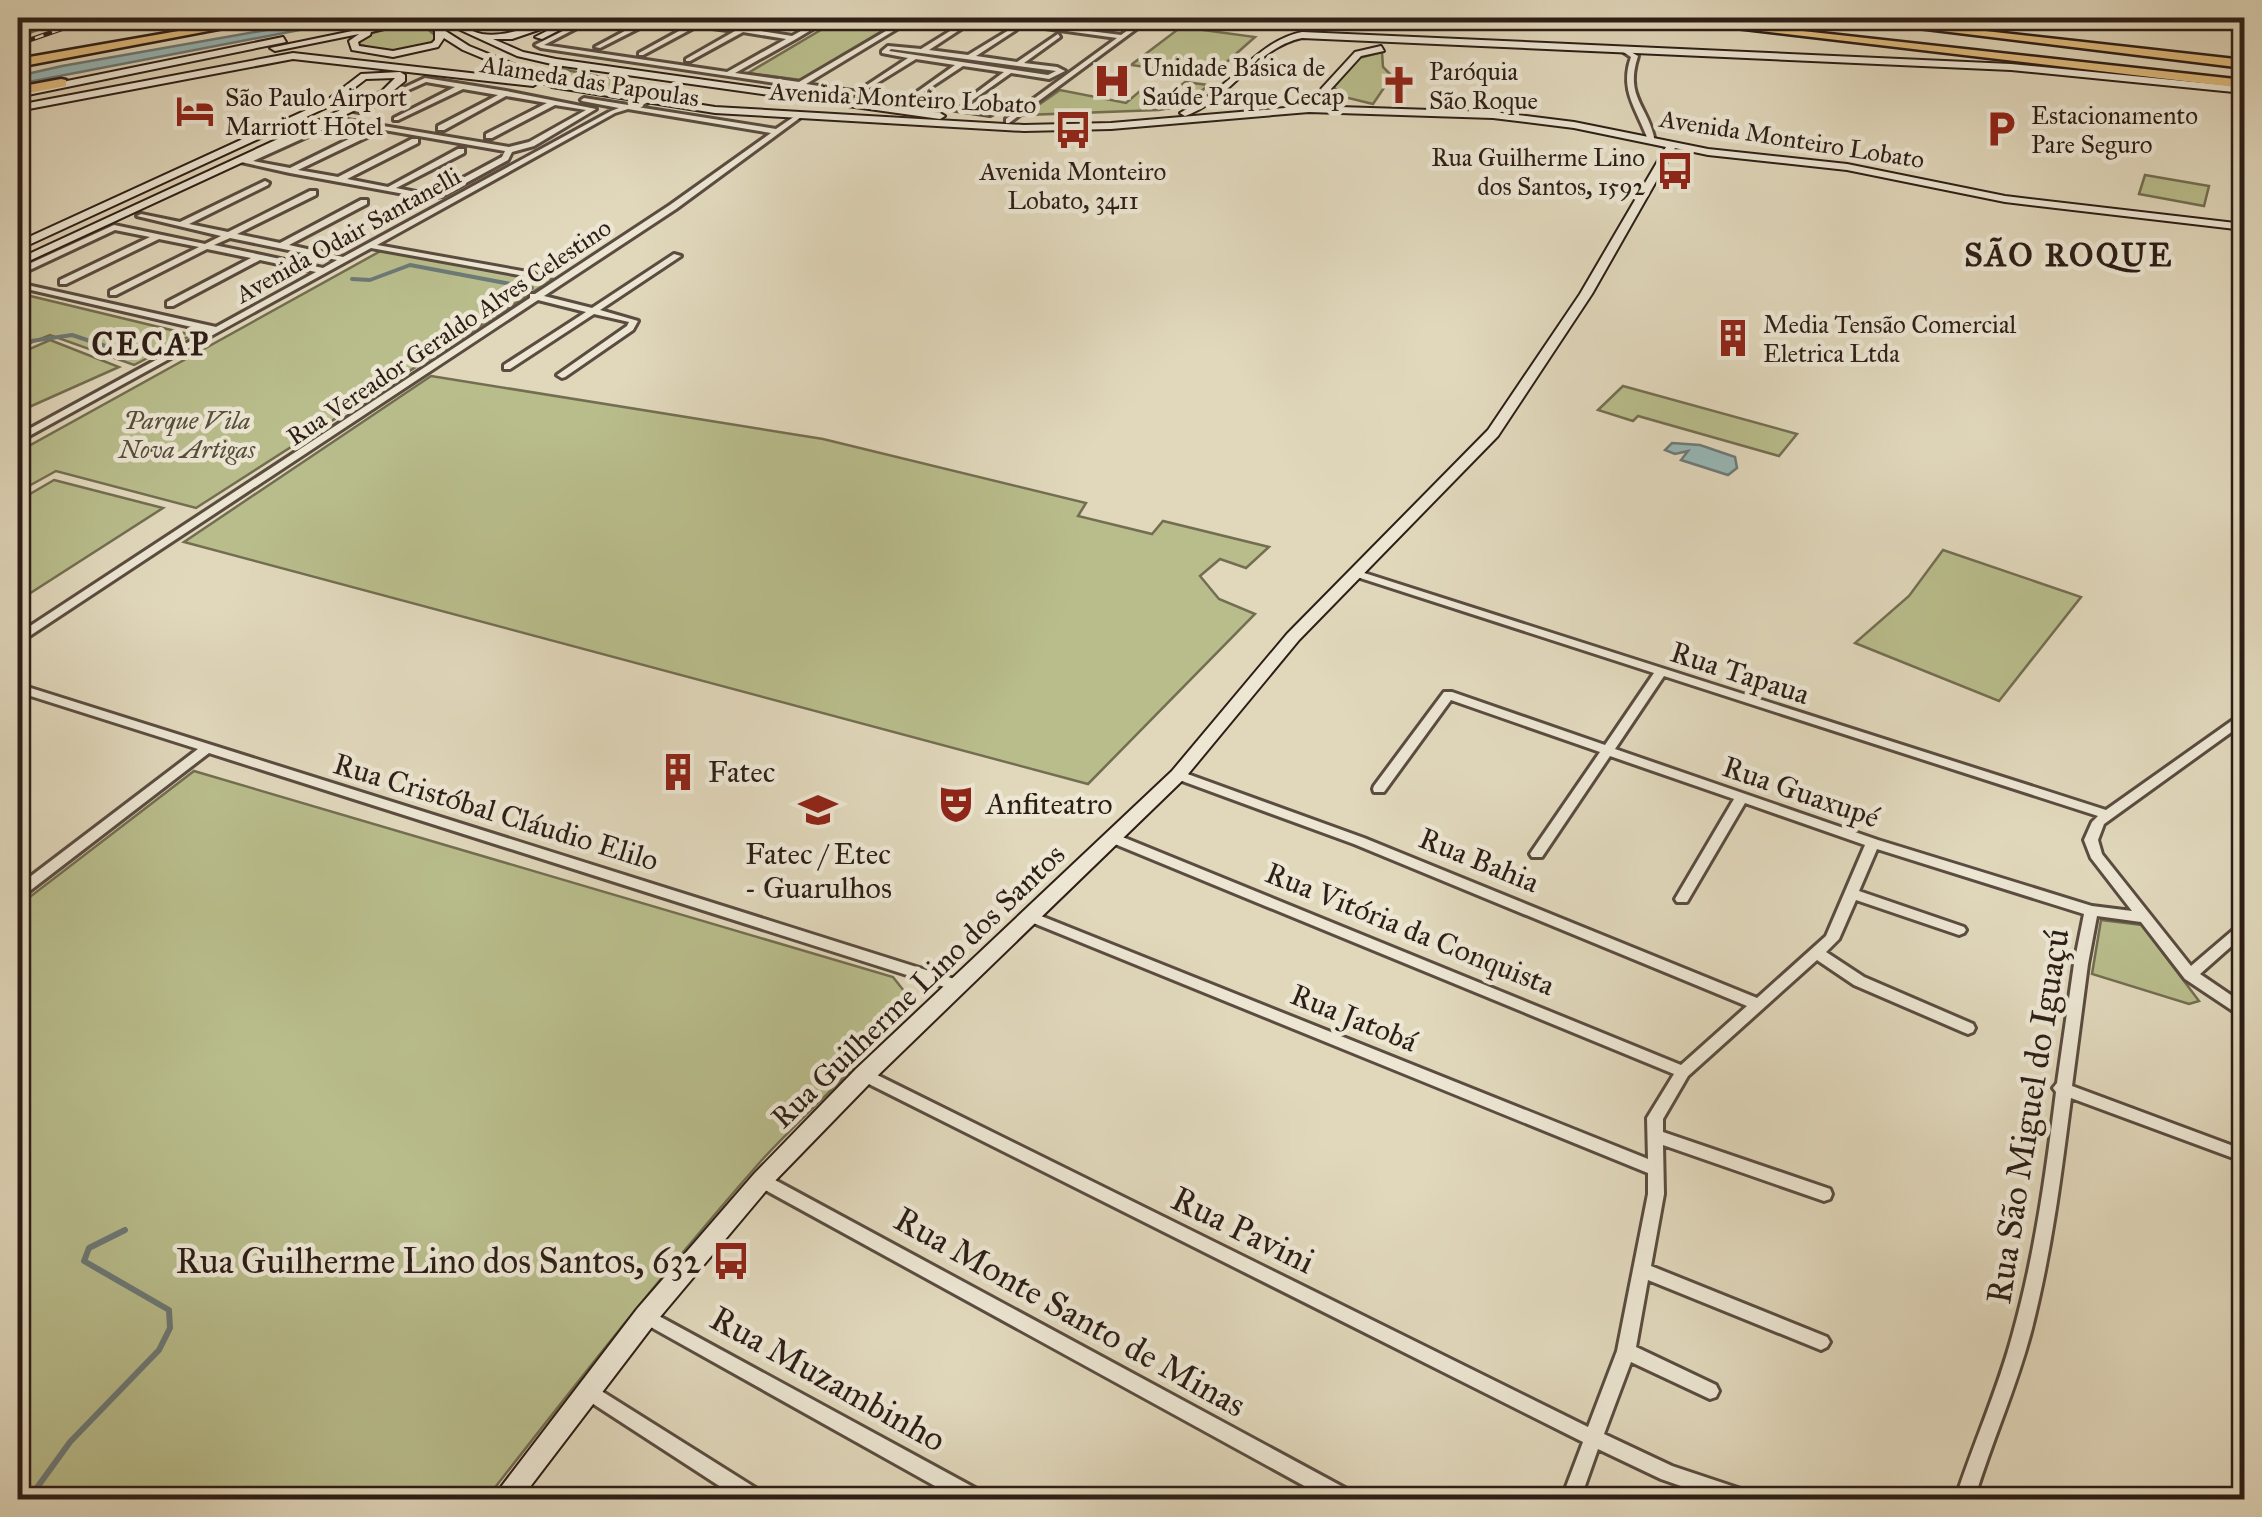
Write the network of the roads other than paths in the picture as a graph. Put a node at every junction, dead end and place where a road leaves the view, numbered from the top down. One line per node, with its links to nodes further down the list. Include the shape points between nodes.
1 (178, 18): 30 (highway)
2 (219, 18): 30 (highway)
3 (235, 18): 47 (highway)
4 (271, 18): 47 (highway)
5 (546, 18): 29 (main road, via 522,34)
6 (579, 18): 40 (main road, via 523,45)
7 (592, 18): 55 (street, via 538,43)
8 (654, 18): 25 (street); 36 (street)
9 (709, 18): 25 (street)
10 (764, 18): 28 (street)
11 (828, 18): 33 (street)
12 (912, 18): 35 (street)
13 (1083, 18): 26 (street)
14 (1148, 18): 32 (street)
15 (1657, 18): 60 (highway)
16 (1704, 18): 60 (highway)
17 (1744, 18): 60 (highway)
18 (1790, 18): 60 (highway)
19 (1842, 18): 34 (highway)
20 (1886, 18): 34 (highway)
21 (424, 19): 22 (main road); 24 (main road, Avenida Monteiro Lobato)
22 (402, 20): 24 (main road, via 352,44 371,53 406,53 435,46); 43 (main road); 61 (main road)
23 (972, 20): 32 (street); 38 (street)
24 (441, 23): 29 (main road, Avenida Monteiro Lobato); 59 (main road, Avenida Monteiro Lobato, via 466,48)
25 (698, 24): 28 (street); 41 (street)
26 (1075, 24)
27 (1014, 29): 44 (street)
28 (741, 30): 33 (street); 48 (street)
29 (466, 33): 40 (main road, Avenida Monteiro Lobato)
30 (122, 35): 47 (highway)
31 (1058, 36): 50 (street)
32 (1122, 37): 87 (street)
33 (794, 38): 55 (street)
34 (2042, 40): 60 (highway)
35 (864, 46): 37 (street); 62 (street)
36 (598, 47)
37 (886, 49): 38 (street); 46 (street)
38 (923, 50): 44 (street)
39 (1624, 50): 42 (street); 60 (main road); 83 (main road, via 1283,37 1224,94)
40 (520, 54): 51 (main road, Avenida Monteiro Lobato)
41 (641, 54)
42 (1636, 56): 60 (main road); 71 (main road, via 1377,50 1358,54 1326,89); 94 (street, via 1627,72)
43 (230, 57): 53 (main road, via 321,50); 76 (main road)
44 (970, 57): 50 (street)
45 (323, 58): 52 (main road); 57 (main road); 76 (main road, via 267,58)
46 (914, 58): 49 (street); 65 (street)
47 (18, 60)
48 (688, 60)
49 (961, 64): 54 (street); 68 (street)
50 (1018, 64): 54 (street, via 1062,71 1052,77)
51 (573, 65): 58 (main road, Avenida Monteiro Lobato); 59 (main road, via 540,71)
52 (367, 68): 53 (main road); 56 (main road); 57 (main road); 57 (main road)
53 (454, 71): 66 (main road)
54 (1010, 72): 74 (street)
55 (730, 74): 58 (street); 62 (street)
56 (400, 75): 77 (street, Alameda das Papoulas); 100 (main road, via 385,93)
57 (348, 77): 113 (main road, via 317,109)
58 (653, 77): 64 (main road, Avenida Monteiro Lobato)
59 (544, 80): 66 (main road, Avenida Monteiro Lobato)
60 (2244, 80)
61 (61, 83): 67 (highway)
62 (801, 84): 70 (street); 81 (street)
63 (463, 86): 69 (street); 80 (street, via 421,80); 85 (street)
64 (717, 86): 70 (main road, Avenida Monteiro Lobato); 72 (main road)
65 (867, 87)
66 (578, 90): 72 (main road, Avenida Monteiro Lobato)
67 (18, 92)
68 (920, 93)
69 (506, 94): 73 (street); 90 (street)
70 (806, 98): 75 (main road, Avenida Monteiro Lobato)
71 (1332, 100): 78 (main road); 79 (main road, Avenida Monteiro Lobato); 83 (main road, Avenida Monteiro Lobato, via 1309,97)
72 (647, 101): 77 (street, Avenida Odair Santanelli); 84 (main road, Avenida Monteiro Lobato)
73 (556, 102): 93 (street); 97 (street, via 594,109)
74 (967, 102)
75 (844, 103): 82 (main road, Avenida Monteiro Lobato); 84 (main road, via 853,112)
76 (18, 106)
77 (624, 107): 91 (street, Alameda das Papoulas); 99 (street, Avenida Odair Santanelli)
78 (1309, 109): 79 (main road, Avenida Monteiro Lobato); 88 (main road, Avenida Monteiro Lobato, via 1094,127)
79 (1392, 110): 94 (main road, Avenida Monteiro Lobato, via 1525,118)
80 (356, 111)
81 (990, 113)
82 (920, 114): 87 (main road, Avenida Monteiro Lobato); 88 (main road, via 863,116)
83 (1180, 114): 87 (main road, Avenida Monteiro Lobato)
84 (797, 117): 88 (main road, Avenida Monteiro Lobato); 91 (street, Rua Vereador Geraldo Alves Celestino)
85 (396, 119)
86 (344, 121): 97 (street)
87 (1009, 121)
88 (885, 124)
89 (323, 126): 101 (street, via 246,162)
90 (441, 128)
91 (774, 130): 127 (street, Rua Vereador Geraldo Alves Celestino, via 704,187)
92 (366, 134): 101 (street)
93 (489, 136)
94 (1651, 136): 96 (main road, Avenida Monteiro Lobato)
95 (415, 142): 102 (street)
96 (1671, 146): 110 (main road, Avenida Monteiro Lobato, via 1830,164 2005,199); 134 (main road, Rua Guilherme Lino dos Santos, via 1508,413)
97 (510, 149): 99 (street); 104 (street, via 439,194)
98 (461, 151): 104 (street)
99 (537, 154): 107 (street, Avenida Odair Santanelli)
100 (234, 164): 107 (street); 120 (main road)
101 (290, 171): 102 (street)
102 (338, 180): 104 (street)
103 (265, 183): 109 (street)
104 (389, 189)
105 (313, 193): 111 (street)
106 (364, 202): 115 (street)
107 (448, 204): 116 (street, Avenida Odair Santanelli)
108 (141, 216): 109 (street)
109 (180, 225): 111 (street)
110 (2244, 227)
111 (228, 235): 114 (street); 115 (street)
112 (158, 236): 114 (street); 122 (street, via 108,228); 124 (street)
113 (18, 246)
114 (206, 246): 118 (street); 126 (street)
115 (281, 246): 119 (street)
116 (371, 246): 119 (street, Avenida Odair Santanelli); 123 (street)
117 (677, 256): 129 (street)
118 (259, 257): 121 (street); 128 (street)
119 (346, 260): 121 (street, Avenida Odair Santanelli)
120 (18, 263)
121 (325, 271): 130 (street, Avenida Odair Santanelli)
122 (18, 272)
123 (533, 276)
124 (63, 282)
125 (18, 285): 130 (street)
126 (112, 293)
127 (533, 296): 129 (street); 135 (street, Rua Vereador Geraldo Alves Celestino)
128 (170, 304)
129 (595, 309): 131 (street); 132 (street, via 628,316 633,324)
130 (218, 330): 133 (street, Avenida Odair Santanelli)
131 (507, 367)
132 (562, 375)
133 (18, 438)
134 (1358, 574): 136 (street, Rua Tapaua); 141 (main road, Rua Guilherme Lino dos Santos, via 1294,637)
135 (18, 640)
136 (1660, 673): 140 (street); 144 (street, Rua Tapaua)
137 (18, 688): 139 (street, Rua Cristóbal Cláudio Elilo)
138 (2244, 718): 144 (street)
139 (206, 749): 148 (street); 158 (street, Rua Cristóbal Cláudio Elilo)
140 (1604, 750): 142 (street, Rua Guaxupé, via 1448,695); 143 (street, Rua Guaxupé); 147 (street)
141 (1178, 776): 145 (main road, Rua Guilherme Lino dos Santos); 159 (street, Rua Bahia, via 1359,841)
142 (1379, 788)
143 (1741, 799): 146 (street, Rua Guaxupé); 150 (street)
144 (2108, 815): 153 (street, via 2091,840 2096,855)
145 (1116, 839): 152 (main road, Rua Guilherme Lino dos Santos); 162 (street, Rua Vitória da Conquista)
146 (1873, 843): 149 (street); 151 (street, Rua Guaxupé)
147 (1538, 854)
148 (18, 892)
149 (1852, 893): 155 (street); 156 (street)
150 (1682, 898)
151 (2091, 911): 153 (street, Rua Guaxupé); 164 (street, Rua São Miguel do Iguaçú)
152 (1031, 917): 158 (main road, Rua Guilherme Lino dos Santos); 167 (street, Rua Jatobá)
153 (2143, 917): 157 (street)
154 (2244, 928): 157 (street)
155 (1958, 930)
156 (1818, 954): 159 (street); 161 (street, via 1845,974)
157 (2190, 975): 160 (street)
158 (960, 986): 163 (main road, Rua Guilherme Lino dos Santos)
159 (1757, 1004): 162 (street)
160 (2244, 1011)
161 (1968, 1028)
162 (1684, 1072): 165 (street, via 1655,1118)
163 (864, 1075): 168 (main road, Rua Guilherme Lino dos Santos); 176 (street, Rua Pavini)
164 (2061, 1088): 166 (street); 184 (street, Rua São Miguel do Iguaçú, via 2050,1195 2022,1335)
165 (1655, 1136): 167 (street); 169 (street)
166 (2244, 1156)
167 (1657, 1170): 170 (street)
168 (762, 1180): 171 (main road, Rua Guilherme Lino dos Santos); 181 (street, Rua Monte Santo de Minas)
169 (1824, 1194)
170 (1642, 1270): 172 (street); 173 (street)
171 (646, 1316): 174 (main road, Rua Guilherme Lino dos Santos); 180 (street, Rua Muzambinho)
172 (1821, 1342)
173 (1626, 1351): 175 (street); 176 (street)
174 (587, 1390): 178 (main road, Rua Guilherme Lino dos Santos); 179 (street)
175 (1710, 1391)
176 (1596, 1439): 182 (street); 183 (street, Rua Pavini)
177 (2244, 1496): 185 (street)
178 (504, 1500)
179 (758, 1500)
180 (980, 1500)
181 (1349, 1500)
182 (1570, 1500)
183 (1749, 1500)
184 (1964, 1500)
185 (2216, 1500)

